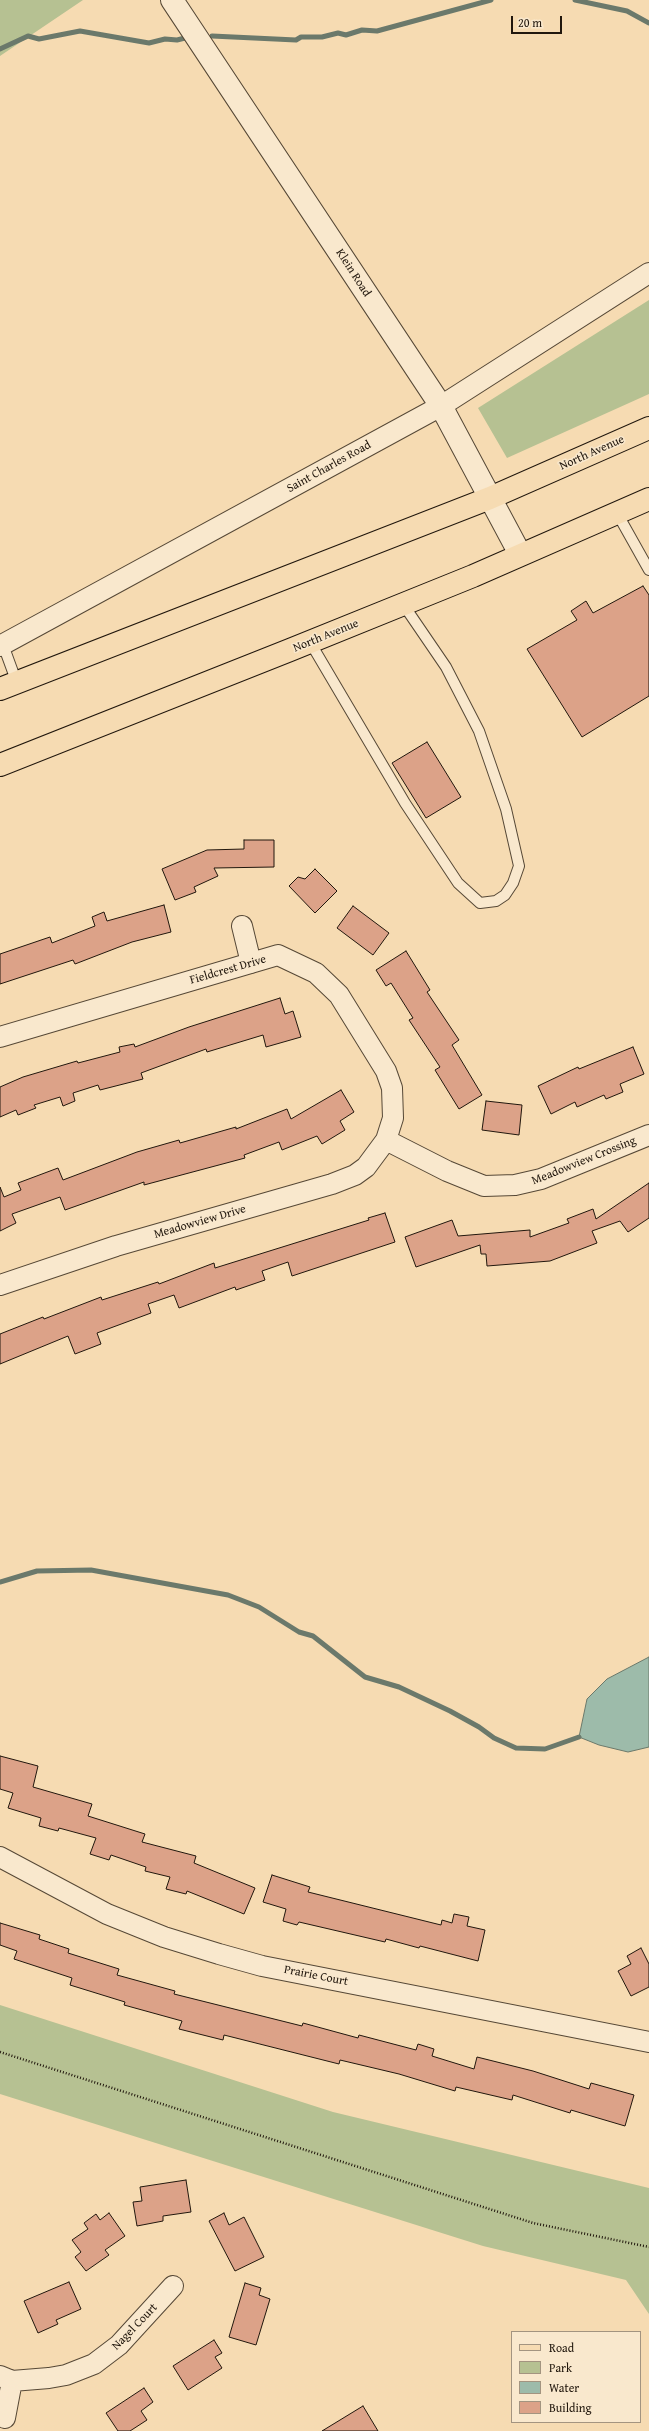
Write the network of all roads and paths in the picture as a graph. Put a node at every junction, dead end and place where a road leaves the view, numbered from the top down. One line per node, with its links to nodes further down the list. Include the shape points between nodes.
1 (172, 0): 3 (street, Klein Road)
2 (649, 273): 3 (street, Saint Charles Road)
3 (441, 406): 5 (street, Klein Road); 12 (street, Saint Charles Road)
4 (649, 428): 5 (main road, North Avenue)
5 (490, 498): 8 (street, Klein Road); 13 (main road, North Avenue)
6 (649, 499): 7 (main road, North Avenue)
7 (617, 513): 8 (main road, North Avenue); 9 (lane)
8 (520, 554): 10 (main road, North Avenue)
9 (649, 570)
10 (403, 604): 11 (main road, North Avenue); 11 (lane, via 446,666 479,731 506,809 519,866 513,883 505,895 496,901 480,903 458,883 405,803)
11 (310, 642): 14 (main road, North Avenue)
12 (1, 643): 13 (lane)
13 (8, 686)
14 (0, 765)
15 (242, 926): 16 (street)
16 (251, 963): 17 (street, Fieldcrest Drive); 19 (street, Fieldcrest Drive, via 278,955 316,973 333,987 386,1071 392,1088 393,1118)
17 (0, 1037)
18 (649, 1135): 19 (street, Meadowview Crossing, via 530,1182 484,1186 446,1171)
19 (386, 1140): 20 (street, Meadowview Drive, via 366,1167 355,1175 332,1184 116,1246)
20 (0, 1285)
21 (0, 1856): 22 (street, Prairie Court, via 106,1914 164,1937 219,1954 262,1966)
22 (649, 2042)
23 (0, 2052): 24 (path, via 533,2223)
24 (649, 2247)
25 (173, 2286): 26 (street, Nagel Court, via 119,2345 94,2364 66,2375)
26 (6, 2378): 27 (street)
27 (5, 2418)

